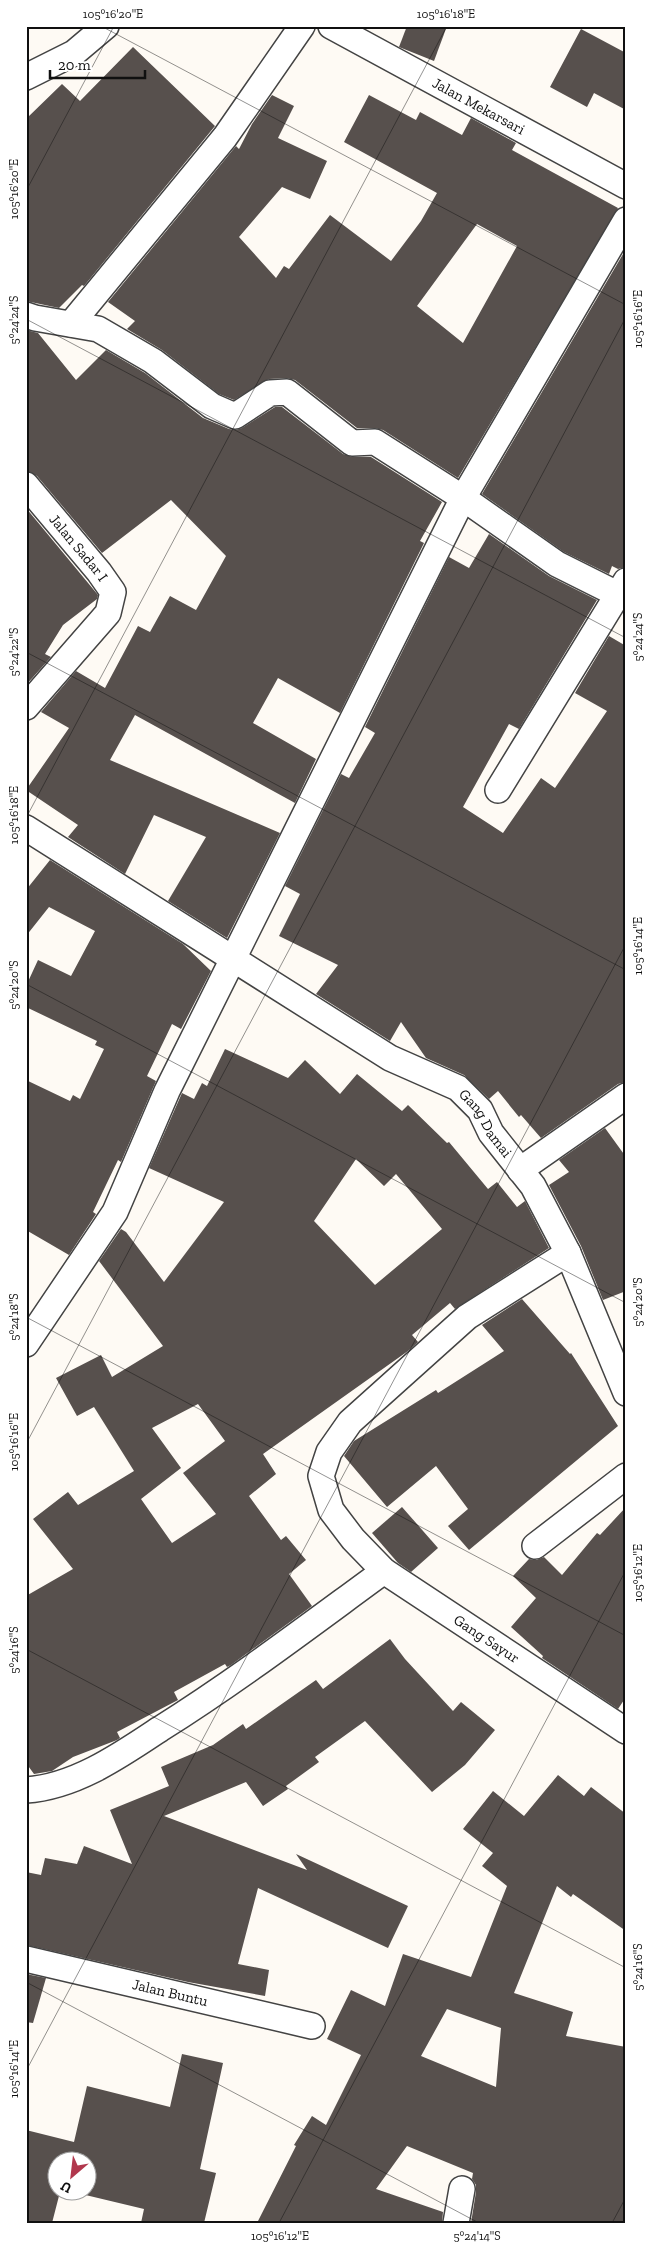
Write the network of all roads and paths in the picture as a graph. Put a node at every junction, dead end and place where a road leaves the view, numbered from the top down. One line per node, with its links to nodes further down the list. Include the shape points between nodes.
1 (106, 26): 4 (street, via 74,53)
2 (302, 26): 8 (street, via 225,137)
3 (331, 26): 5 (street, Jalan Mekarsari)
4 (26, 77)
5 (626, 186)
6 (626, 220): 10 (street)
7 (26, 315): 8 (street)
8 (71, 324): 10 (street, via 98,329 153,360 212,406 235,416 270,393 287,392 352,443 375,442)
9 (26, 485): 12 (street, Jalan Sadar I, via 113,592 108,613)
10 (463, 498): 11 (street, via 556,564); 15 (street)
11 (622, 588): 13 (street)
12 (26, 707)
13 (498, 790)
14 (26, 828): 15 (street, Gang Damai)
15 (233, 958): 17 (street, Gang Damai, via 390,1058 458,1088 480,1110 492,1133); 19 (street, via 167,1091 115,1212)
16 (626, 1096): 17 (street)
17 (520, 1170): 18 (street, Gang Damai)
18 (568, 1253): 20 (street, Gang Damai); 23 (street, Gang Sayur, via 467,1317 350,1422 329,1452 321,1476 332,1510 353,1539)
19 (26, 1344)
20 (624, 1382)
21 (626, 1476): 22 (street)
22 (535, 1546)
23 (384, 1571): 24 (street, Gang Sayur); 25 (street, via 207,1700 138,1744 69,1780)
24 (626, 1731)
25 (30, 1783)
26 (26, 1958): 27 (street, Jalan Buntu)
27 (312, 2026)
28 (462, 2189): 29 (street)
29 (456, 2223)

